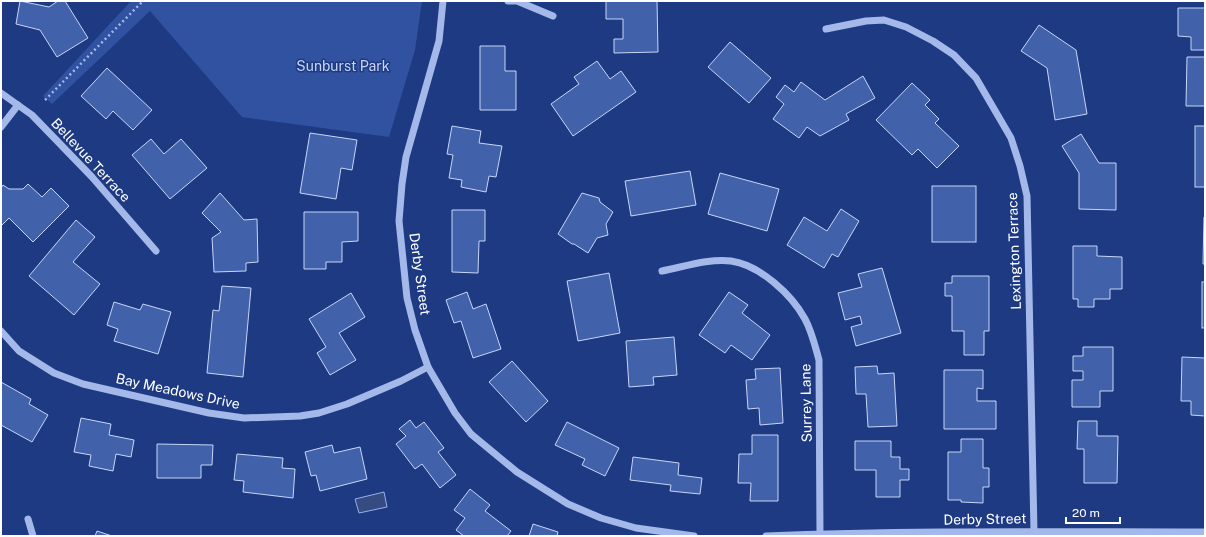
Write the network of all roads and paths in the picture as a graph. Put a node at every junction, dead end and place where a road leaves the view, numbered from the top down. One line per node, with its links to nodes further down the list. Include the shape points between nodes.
1 (144, 1): 7 (path)
2 (443, 1): 13 (street, Derby Street, via 439,41 406,157 400,221 407,298)
3 (508, 1): 4 (street, via 517,1)
4 (553, 16)
5 (826, 29): 15 (street, Lexington Terrace, via 884,20 906,26 933,41 954,55 976,78 1012,138 1027,196)
6 (1, 94): 8 (street, Bellevue Terrace)
7 (45, 100)
8 (18, 105): 9 (street); 10 (street, Bellevue Terrace, via 32,115 89,174)
9 (1, 127)
10 (156, 251)
11 (662, 271): 17 (street, Surrey Lane, via 711,261 736,262 753,268 775,282 791,298 806,320 819,360)
12 (1, 332): 13 (street, Bay Meadows Drive, via 20,351 54,373 83,384 209,413 244,418 319,413 347,404)
13 (428, 367): 19 (street, Derby Street, via 455,413 471,434 517,472 568,504 601,518 636,528)
14 (28, 519): 18 (street)
15 (1034, 532): 16 (street, Derby Street); 17 (street, Derby Street)
16 (1205, 532)
17 (820, 535): 20 (street, Derby Street)
18 (33, 536)
19 (694, 536)
20 (766, 536)

